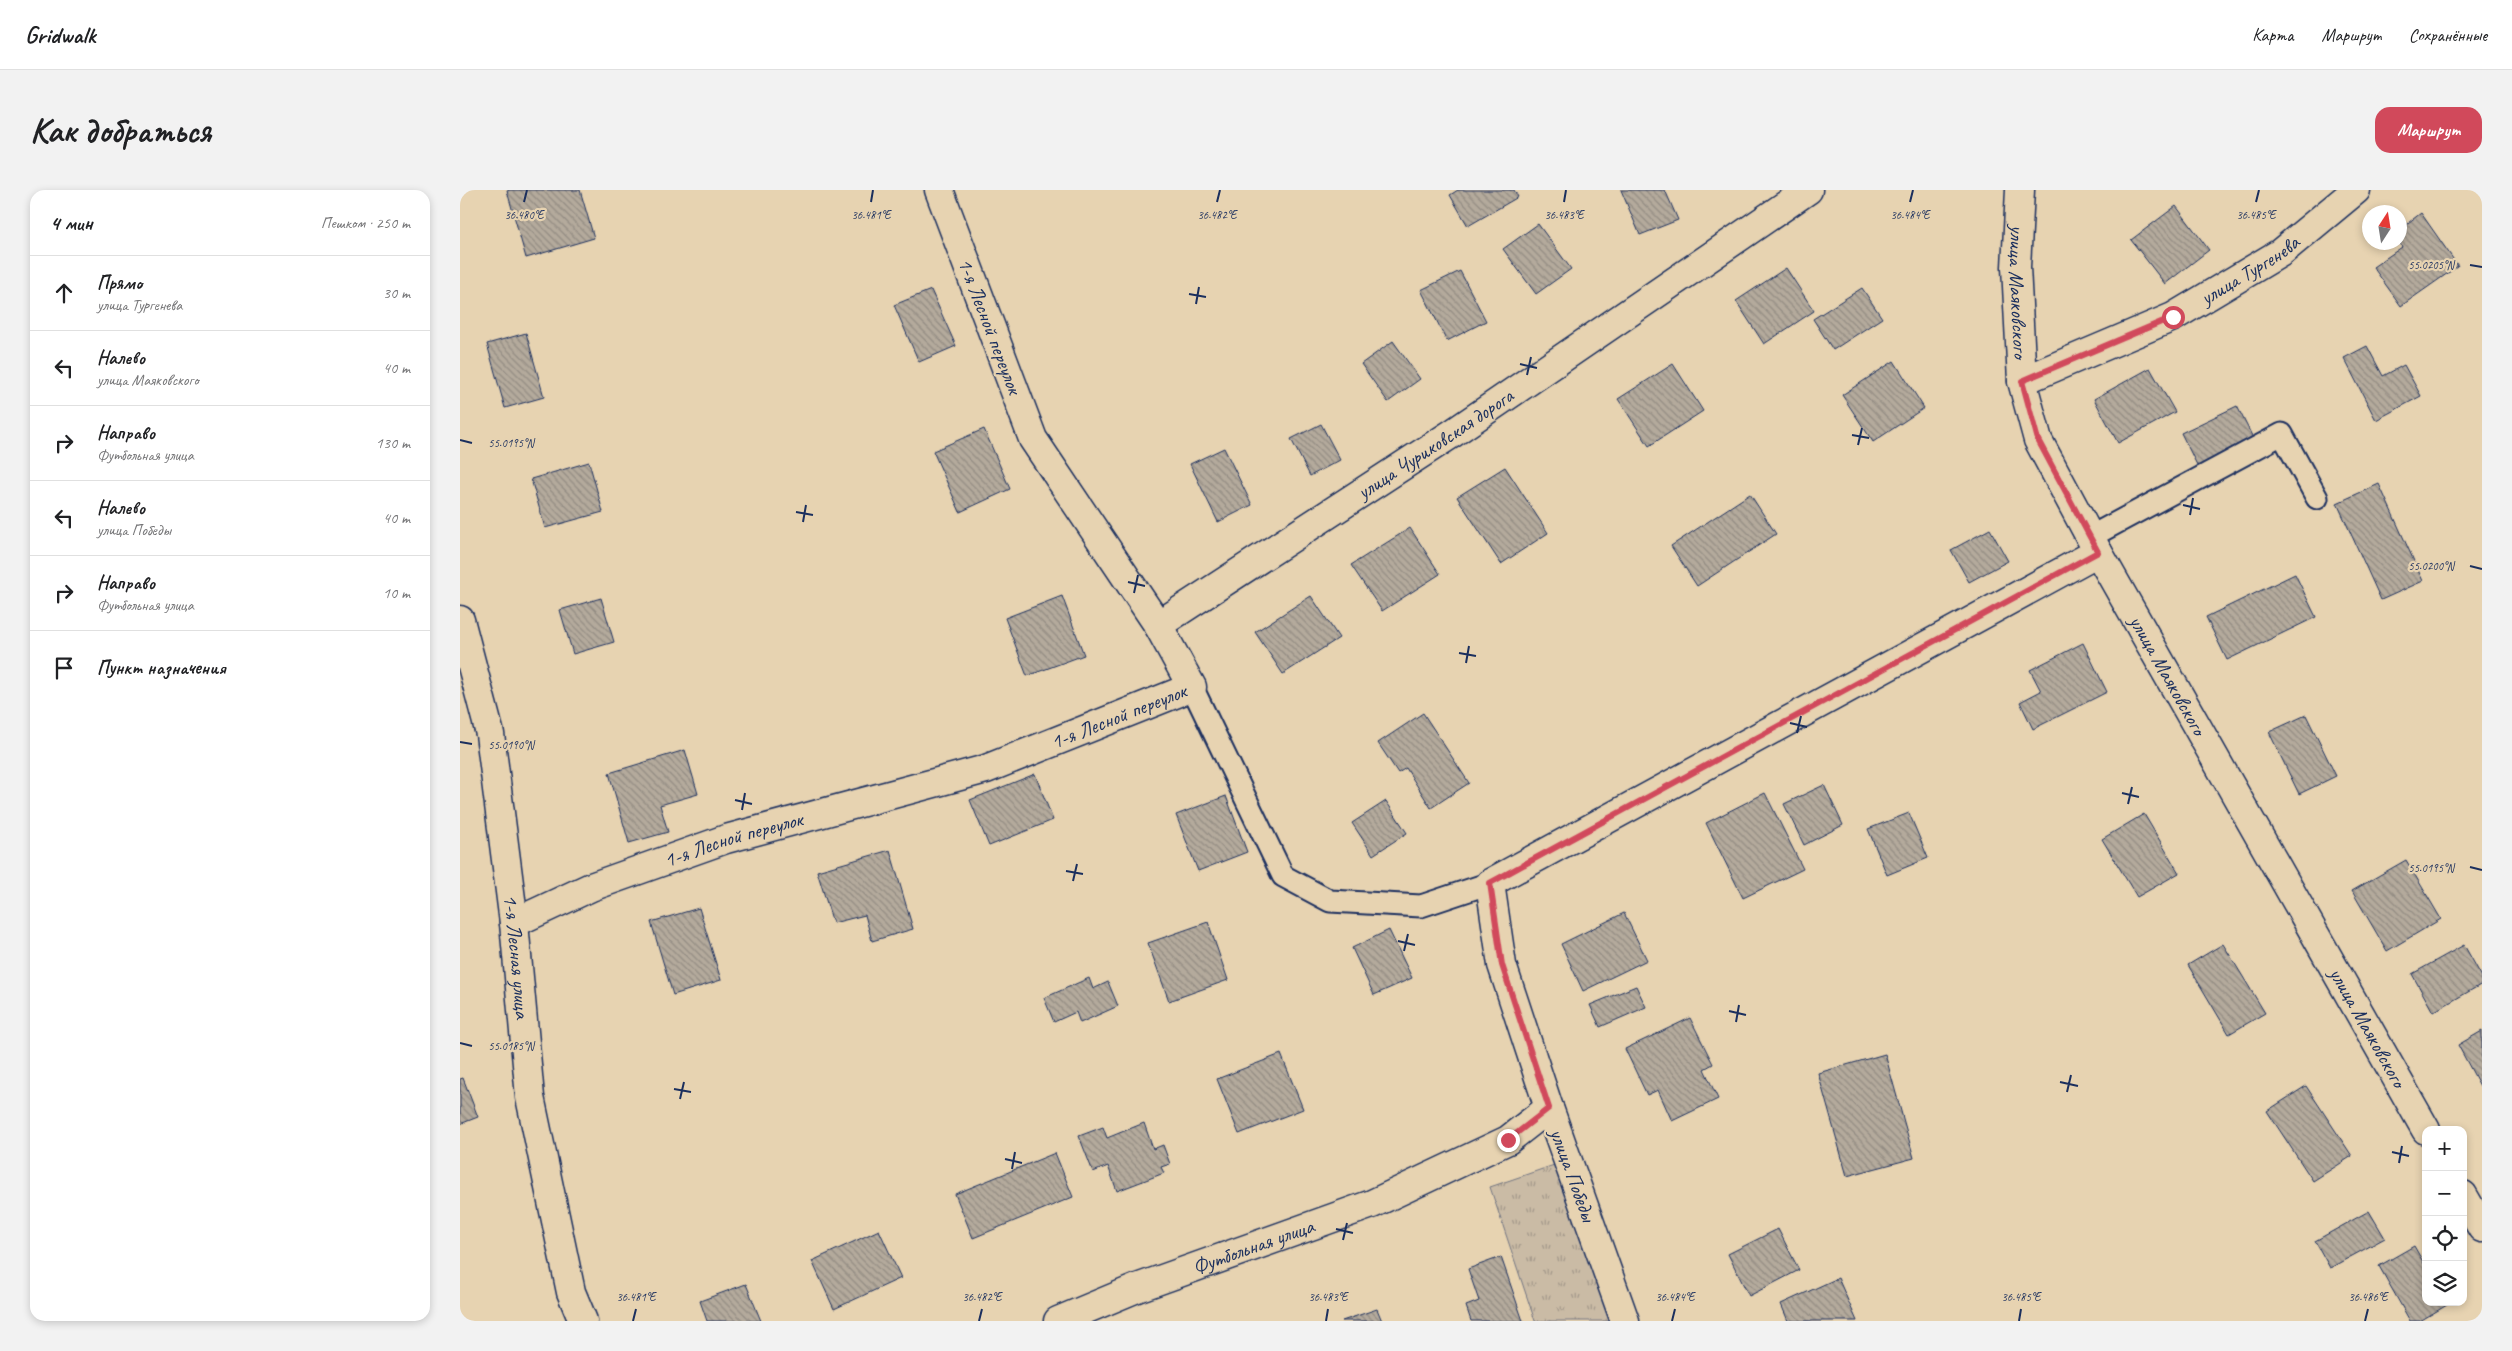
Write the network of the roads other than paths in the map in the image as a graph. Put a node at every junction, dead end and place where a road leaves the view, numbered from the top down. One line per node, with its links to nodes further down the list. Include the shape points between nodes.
1 (938, 190): 9 (street, 1-я Лесной переулок, via 1032,439)
2 (1808, 190): 9 (street, улица Чуриковская дорога, via 1453,433)
3 (2020, 190): 5 (street, улица Маяковского, via 2016,267)
4 (2356, 190): 5 (street, улица Тургенева, via 2280,253 2173,317)
5 (2022, 381): 7 (street, улица Маяковского, via 2038,440)
6 (2317, 498): 7 (lane, via 2282,434)
7 (2094, 545): 11 (street); 14 (street, улица Маяковского)
8 (460, 620): 12 (street, 1-я Лесная улица, via 490,734)
9 (1158, 625): 10 (street, 1-я Лесной переулок)
10 (1192, 687): 11 (lane, via 1283,876 1330,901 1421,906); 12 (street, 1-я Лесной переулок, via 986,768 726,838 591,887)
11 (1490, 883): 13 (street, улица Победы, via 1502,965)
12 (514, 923): 17 (street, 1-я Лесная улица, via 530,1097 571,1292)
13 (1549, 1108): 18 (street, Футбольная улица, via 1508,1140 1372,1204 1137,1288); 19 (street, улица Победы)
14 (2424, 1126)
15 (2467, 1202): 16 (street)
16 (2482, 1228)
17 (583, 1321)
18 (1058, 1321)
19 (1625, 1321)

